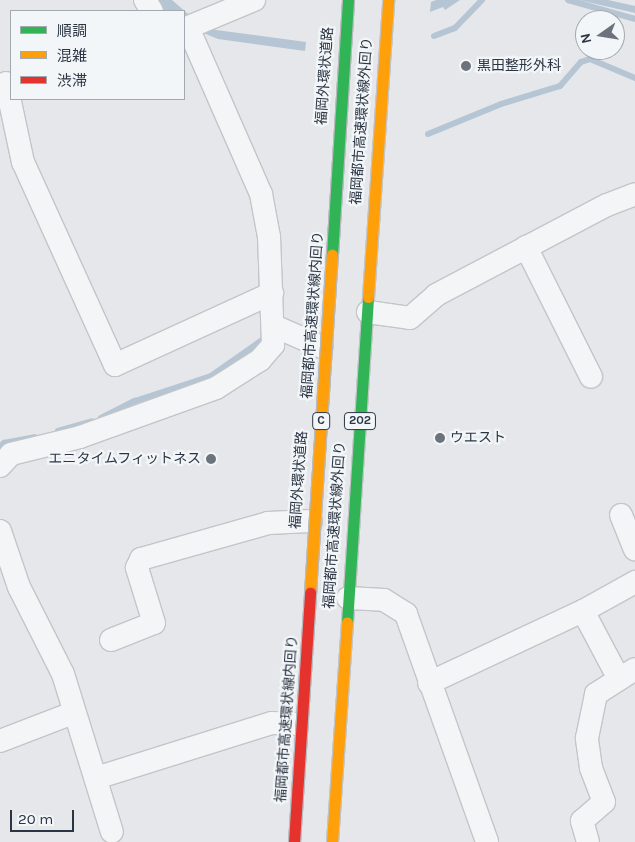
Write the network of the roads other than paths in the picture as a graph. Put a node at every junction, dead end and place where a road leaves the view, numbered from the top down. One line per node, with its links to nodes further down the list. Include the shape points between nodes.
1 (254, 0): 5 (street)
2 (347, 0): 12 (highway, 福岡外環状道路); 31 (highway, 福岡都市高速環状線内回り / C, bridge)
3 (385, 0): 32 (highway, 福岡都市高速環状線外回り)
4 (388, 0): 10 (highway, 202)
5 (186, 29): 9 (street, via 261,194 269,237)
6 (6, 83): 9 (street, via 23,162 115,365)
7 (635, 194): 8 (street)
8 (526, 247): 10 (street, via 436,295 410,318); 13 (street)
9 (272, 293): 11 (street)
10 (368, 312): 20 (highway, 202)
11 (274, 326): 12 (street); 14 (street, via 273,345 260,360 216,388 80,437 11,454)
12 (322, 346): 16 (highway, 福岡外環状道路)
13 (591, 377)
14 (0, 466)
15 (620, 515): 18 (street)
16 (311, 521): 22 (street, via 268,523 142,559 137,568 154,623); 26 (highway, 福岡外環状道路)
17 (0, 531): 25 (street, via 20,587 63,674)
18 (635, 549)
19 (635, 582): 21 (street)
20 (348, 598): 24 (street, via 384,600 406,614); 32 (highway, 202)
21 (583, 611): 23 (street); 24 (street)
22 (111, 640)
23 (627, 674): 34 (street, via 596,694 587,738 591,768 604,802 582,821)
24 (429, 682): 33 (street)
25 (74, 713): 27 (street); 28 (street)
26 (297, 724): 28 (street, via 272,723); 30 (highway, 福岡外環状道路)
27 (0, 741)
28 (96, 778): 29 (street)
29 (112, 832)
30 (288, 842)
31 (294, 842)
32 (331, 842)
33 (487, 842)
34 (588, 842)

